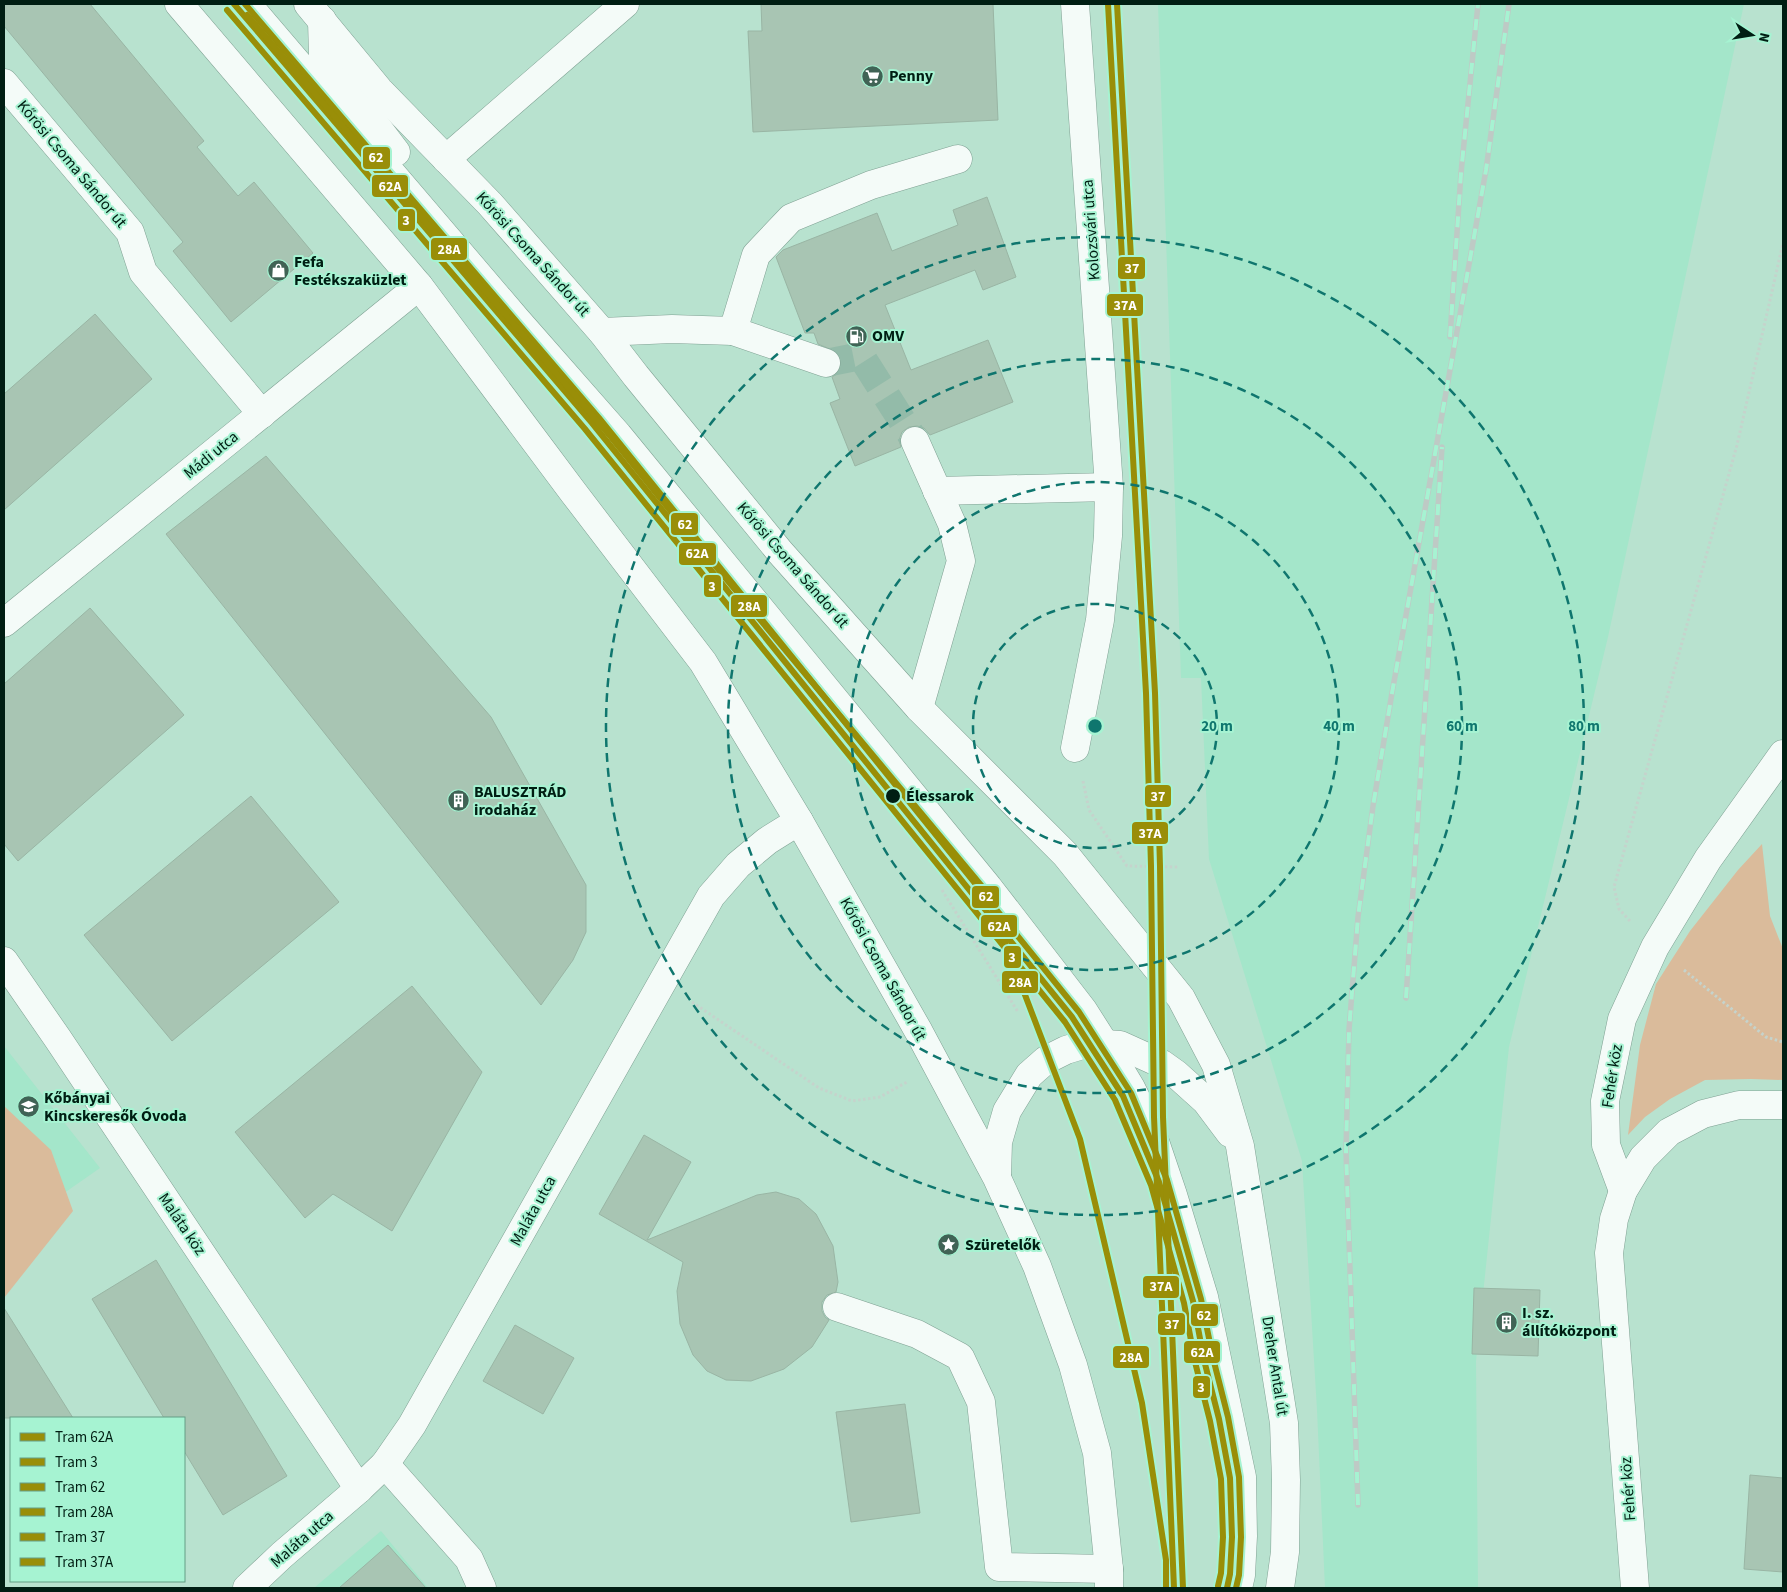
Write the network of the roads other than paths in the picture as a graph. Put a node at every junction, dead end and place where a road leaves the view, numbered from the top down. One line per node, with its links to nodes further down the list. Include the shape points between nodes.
1 (179, 4): 9 (main road, Kőrösi Csoma Sándor út)
2 (247, 4): 10 (main road)
3 (626, 4): 7 (main road)
4 (1075, 4): 16 (main road, Kolozsvári utca)
5 (315, 12): 7 (main road, Kőrösi Csoma Sándor út, via 379,90); 10 (main road, via 322,56 464,242)
6 (4, 83): 14 (main road, Kőrösi Csoma Sándor út, via 130,232 143,272)
7 (446, 159): 12 (main road, Kőrösi Csoma Sándor út, via 490,204)
8 (958, 159): 11 (main road, via 871,185 791,218 756,255)
9 (419, 286): 14 (main road, Mádi utca); 22 (main road, Kőrösi Csoma Sándor út, via 703,662)
10 (516, 320): 24 (main road, via 618,435 988,887 1083,1010)
11 (733, 331): 12 (main road); 13 (main road)
12 (602, 332): 19 (main road, Kőrösi Csoma Sándor út, via 780,552)
13 (826, 363)
14 (262, 414): 18 (main road, Mádi utca)
15 (915, 441): 17 (main road)
16 (1109, 487): 17 (main road); 20 (main road, Kolozsvári utca, via 1100,620)
17 (937, 491): 19 (main road, via 952,524 962,561)
18 (4, 623)
19 (919, 708): 26 (main road, Kőrösi Csoma Sándor út, via 1065,854 1181,998 1216,1065)
20 (1075, 748)
21 (1783, 754): 28 (main road, Fehér köz, via 1708,859 1655,947 1622,1019 1605,1101 1606,1144)
22 (799, 821): 27 (main road, Kőrösi Csoma Sándor út); 30 (main road, Maláta utca, via 738,865 711,896 412,1425)
23 (4, 961): 31 (main road, Maláta köz)
24 (1104, 1044): 26 (main road, via 1120,1045 1176,1074 1206,1101); 27 (main road, via 1066,1050 1046,1060 1029,1075 1007,1111 998,1142); 35 (main road, via 1132,1088 1149,1124 1204,1297 1242,1477 1243,1536)
25 (1783, 1104): 28 (main road, via 1730,1107 1703,1114 1669,1132 1643,1158)
26 (1240, 1146): 36 (main road, Dreher Antal út, via 1284,1423 1286,1552)
27 (997, 1178): 32 (main road, via 1037,1266 1073,1365 1097,1453)
28 (1623, 1190): 37 (main road, Fehér köz, via 1614,1219 1610,1253)
29 (837, 1307): 32 (main road, via 917,1334 960,1357 981,1402 999,1568)
30 (385, 1464): 31 (main road, Maláta utca); 34 (main road, via 469,1559)
31 (360, 1489): 33 (main road, Maláta utca)
32 (1109, 1578)
33 (247, 1588)
34 (482, 1588)
35 (1238, 1588)
36 (1280, 1588)
37 (1635, 1588)

